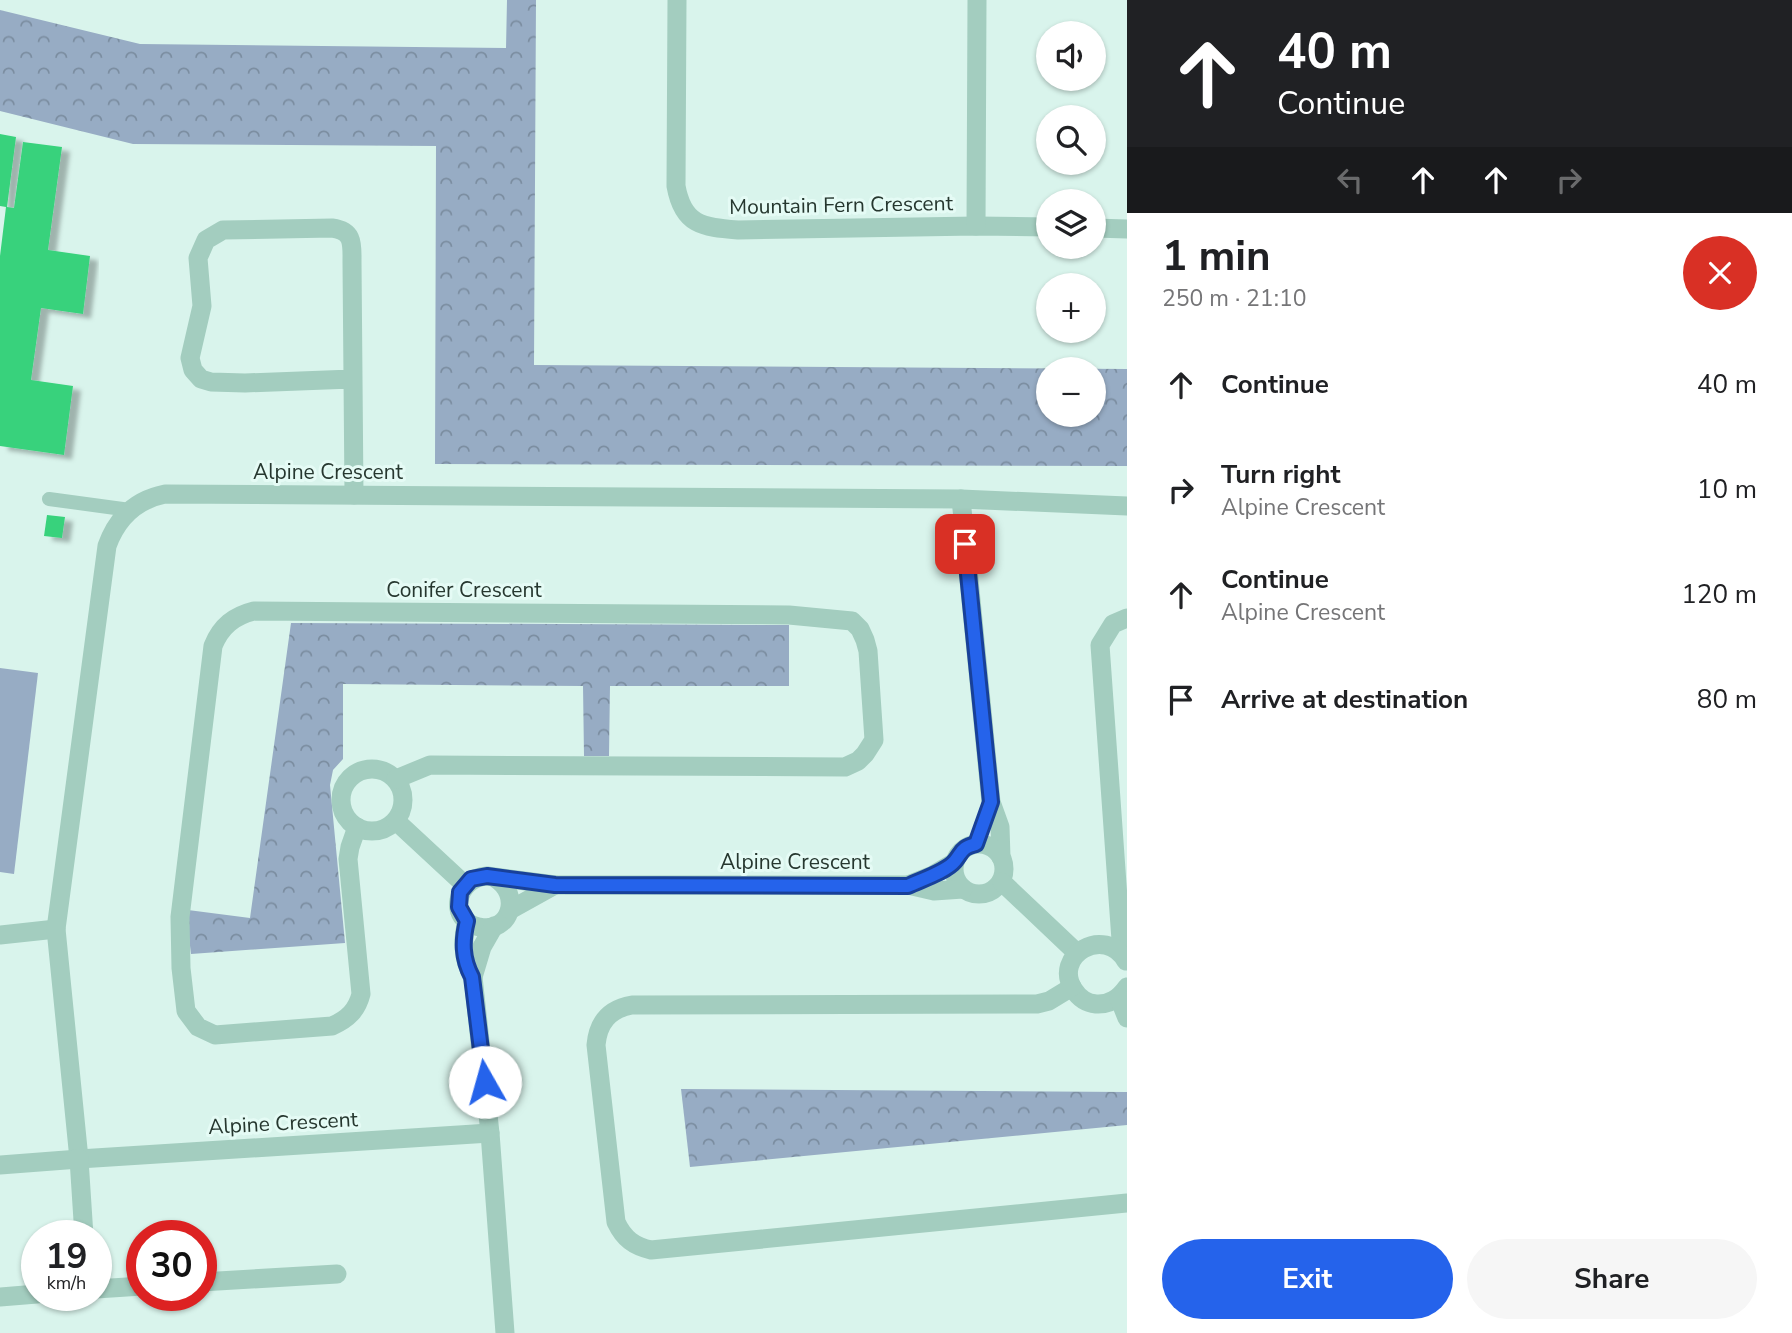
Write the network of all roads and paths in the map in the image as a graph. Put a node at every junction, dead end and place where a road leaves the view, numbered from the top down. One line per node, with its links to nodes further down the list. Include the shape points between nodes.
1 (677, 0): 3 (street, Mountain Fern Crescent, via 676,186 679,204 688,217 699,224 738,230)
2 (977, 0): 3 (street)
3 (976, 226): 4 (street, Mountain Fern Crescent)
4 (1036, 227)
5 (1106, 228): 6 (street)
6 (1127, 229)
7 (352, 379): 7 (street, via 245,383 201,379 192,370 190,358 202,306 198,258 206,240 223,230 345,231 352,252); 8 (street)
8 (354, 495): 10 (street, Alpine Crescent); 12 (street, Alpine Crescent, via 165,494)
9 (49, 499): 12 (lane)
10 (961, 499): 11 (street, Alpine Crescent); 15 (street)
11 (1127, 506)
12 (130, 510): 30 (street, Alpine Crescent, via 107,546)
13 (1127, 618): 33 (street, via 1113,624 1100,645)
14 (396, 779): 16 (street, via 404,804); 17 (street, via 377,769 356,773 348,780 342,810); 17 (street, Conifer Crescent, via 430,765 845,766 866,754 874,740 868,650 852,621 789,615 254,611 231,620 213,646 180,917 184,999 186,1011 198,1027 215,1035 332,1026 358,1006 361,994 348,859)
15 (991, 802): 18 (street); 19 (street, via 1000,827)
16 (396, 821): 17 (street, via 381,831); 23 (street)
17 (357, 827)
18 (976, 844): 19 (street, via 993,848); 20 (street, via 960,851)
19 (1001, 857): 22 (street)
20 (955, 862): 25 (street, Alpine Crescent); 26 (street, via 954,876)
21 (495, 878): 23 (street, via 478,876); 24 (street, Alpine Crescent); 27 (street, via 511,896)
22 (1002, 882): 26 (street, via 981,895); 32 (street)
23 (465, 885): 28 (street, via 458,899)
24 (555, 885): 25 (street, Alpine Crescent); 27 (street, Alpine Crescent)
25 (908, 886): 26 (street, Alpine Crescent, via 934,891)
26 (963, 889)
27 (510, 910): 29 (street)
28 (467, 921): 29 (street, via 481,928); 34 (street, via 463,939)
29 (494, 926): 34 (street)
30 (56, 929): 31 (street); 39 (street, Alpine Crescent)
31 (0, 935)
32 (1077, 953): 33 (street, via 1091,944 1108,944); 35 (street, via 1069,969)
33 (1125, 958)
34 (472, 977): 38 (street)
35 (1072, 987): 36 (street, via 1092,1004 1106,1004); 41 (street, via 1037,1004 632,1005 615,1010 601,1024 596,1045 616,1222 629,1241 652,1250)
36 (1123, 993): 37 (street)
37 (1127, 1018)
38 (490, 1133): 39 (street, Alpine Crescent); 47 (street)
39 (79, 1158): 40 (street, Alpine Crescent); 42 (street, Alpine Crescent)
40 (0, 1165)
41 (1127, 1203)
42 (83, 1220)
43 (337, 1274): 44 (street)
44 (217, 1281)
45 (21, 1295): 46 (street)
46 (0, 1297)
47 (505, 1333)

